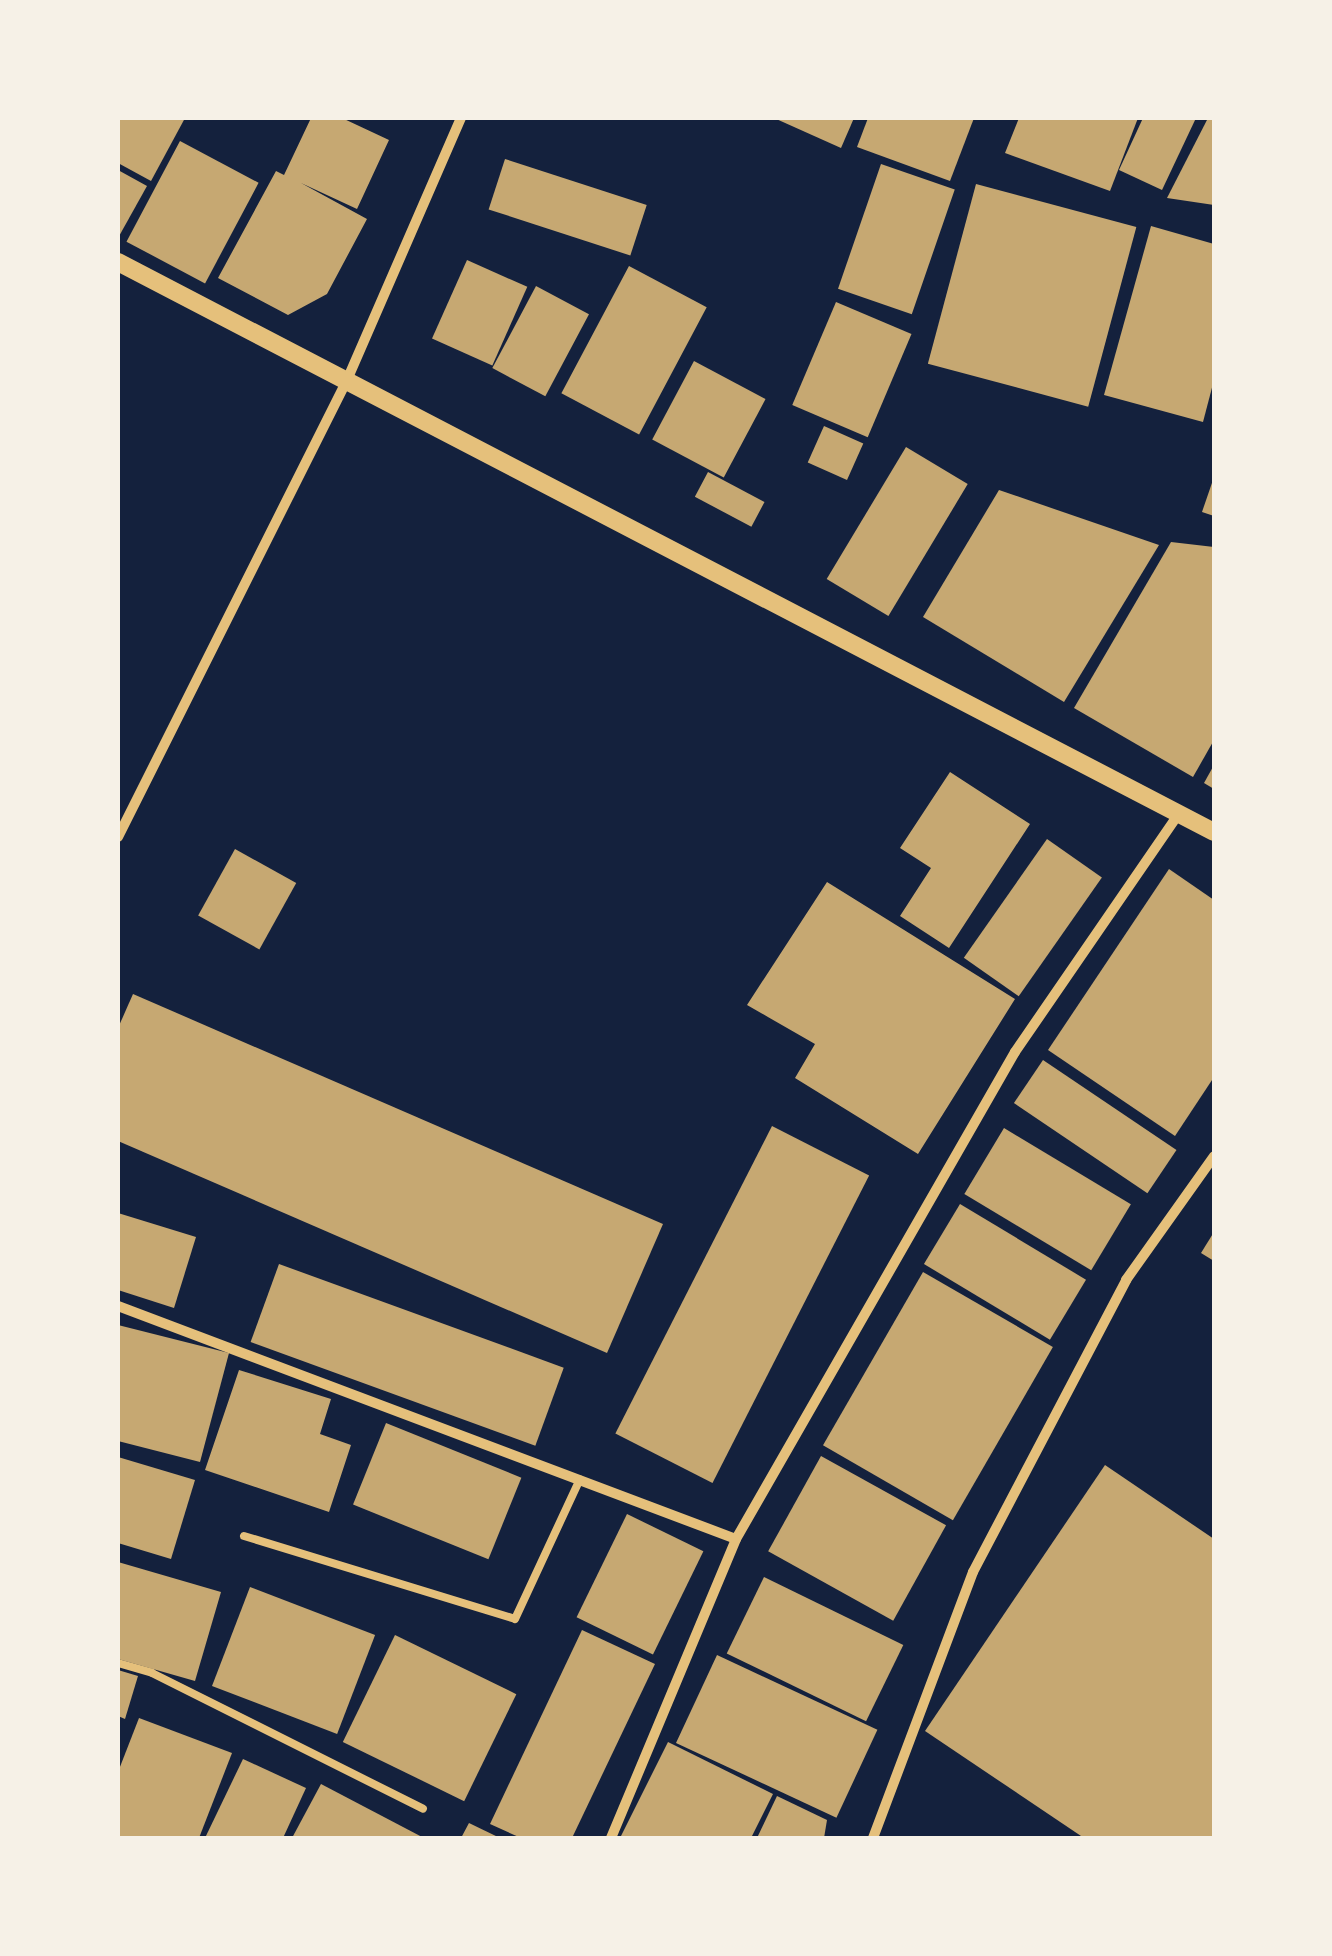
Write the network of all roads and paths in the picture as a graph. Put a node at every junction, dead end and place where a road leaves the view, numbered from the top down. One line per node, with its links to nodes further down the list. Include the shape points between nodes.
1 (460, 118): 3 (street)
2 (118, 262): 3 (street)
3 (347, 380): 4 (street); 6 (street)
4 (1179, 814): 5 (street); 11 (street, via 1015,1052)
5 (1214, 832)
6 (118, 837)
7 (1214, 1156): 15 (street, via 1126,1280 972,1572)
8 (118, 1306): 9 (street)
9 (580, 1479): 10 (lane, via 515,1619); 11 (street)
10 (244, 1536)
11 (736, 1539): 14 (street)
12 (118, 1663): 13 (lane, via 152,1673)
13 (424, 1810)
14 (610, 1838)
15 (873, 1838)

